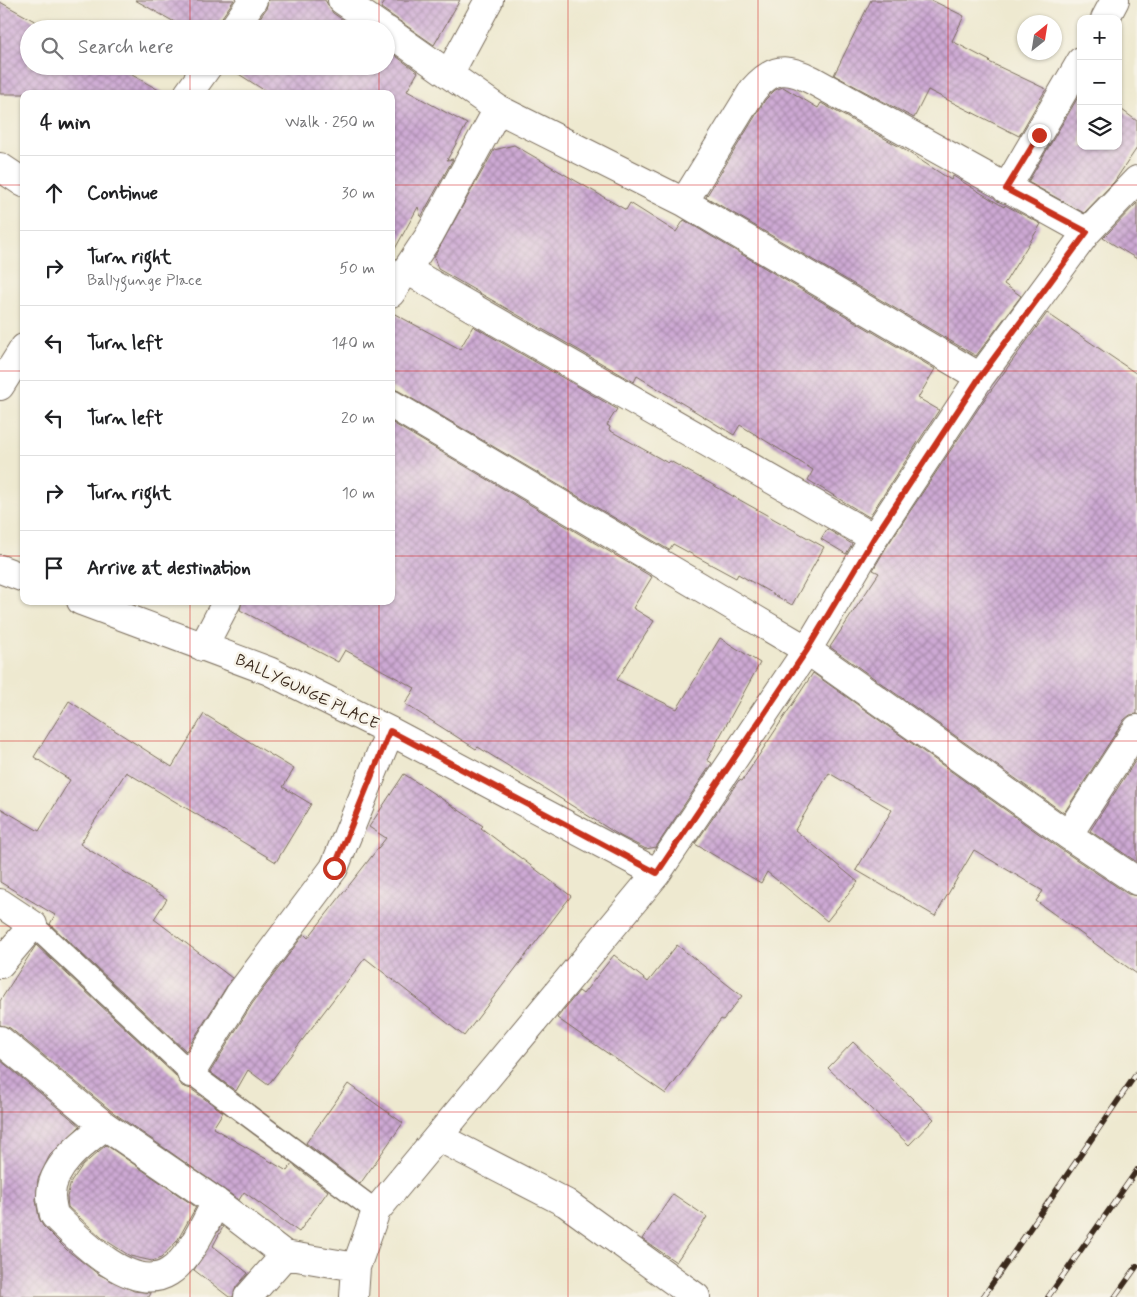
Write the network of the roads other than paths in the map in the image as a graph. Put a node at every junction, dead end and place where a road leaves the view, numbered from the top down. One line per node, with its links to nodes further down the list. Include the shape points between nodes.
1 (253, 0): 6 (street)
2 (342, 0): 7 (street)
3 (489, 0): 10 (street)
4 (1115, 0): 5 (street)
5 (1107, 15)
6 (239, 20)
7 (371, 20)
8 (395, 37): 10 (street)
9 (1077, 68): 17 (street)
10 (449, 74): 13 (street)
11 (202, 75): 12 (street)
12 (191, 90)
13 (498, 109): 18 (street); 20 (street)
14 (0, 168): 15 (street)
15 (20, 180)
16 (1137, 180): 19 (street)
17 (1006, 189): 18 (street, via 798,72 781,70 765,76 753,90); 19 (street)
18 (684, 202): 23 (street)
19 (1087, 232): 23 (street)
20 (407, 270): 21 (street); 26 (street)
21 (395, 288)
22 (20, 354): 24 (street)
23 (980, 377): 26 (street)
24 (0, 386)
25 (395, 406): 32 (street)
26 (874, 538): 32 (street)
27 (0, 568): 28 (street)
28 (20, 576)
29 (92, 605): 31 (street, BALLYGUNGE PLACE)
30 (224, 605): 31 (street)
31 (203, 647): 34 (street, BALLYGUNGE PLACE, via 269,671)
32 (807, 650): 35 (street); 36 (street)
33 (1137, 728): 35 (street)
34 (390, 731): 36 (street, BALLYGUNGE PLACE); 42 (street, via 334,868 239,995)
35 (1068, 835): 37 (street)
36 (657, 873): 44 (street)
37 (1137, 881)
38 (0, 903): 39 (street)
39 (33, 924): 40 (street); 42 (lane)
40 (0, 964)
41 (0, 1040): 43 (street)
42 (191, 1072): 46 (lane)
43 (105, 1126): 45 (street); 45 (street, via 78,1146 60,1168 51,1195 54,1215 109,1262 133,1276 155,1279 171,1271 191,1247)
44 (438, 1137): 46 (street); 51 (street, via 566,1202)
45 (216, 1202): 47 (street)
46 (376, 1212): 48 (street)
47 (285, 1255): 48 (street); 49 (street)
48 (356, 1267): 50 (street)
49 (248, 1297)
50 (354, 1297)
51 (696, 1297)

